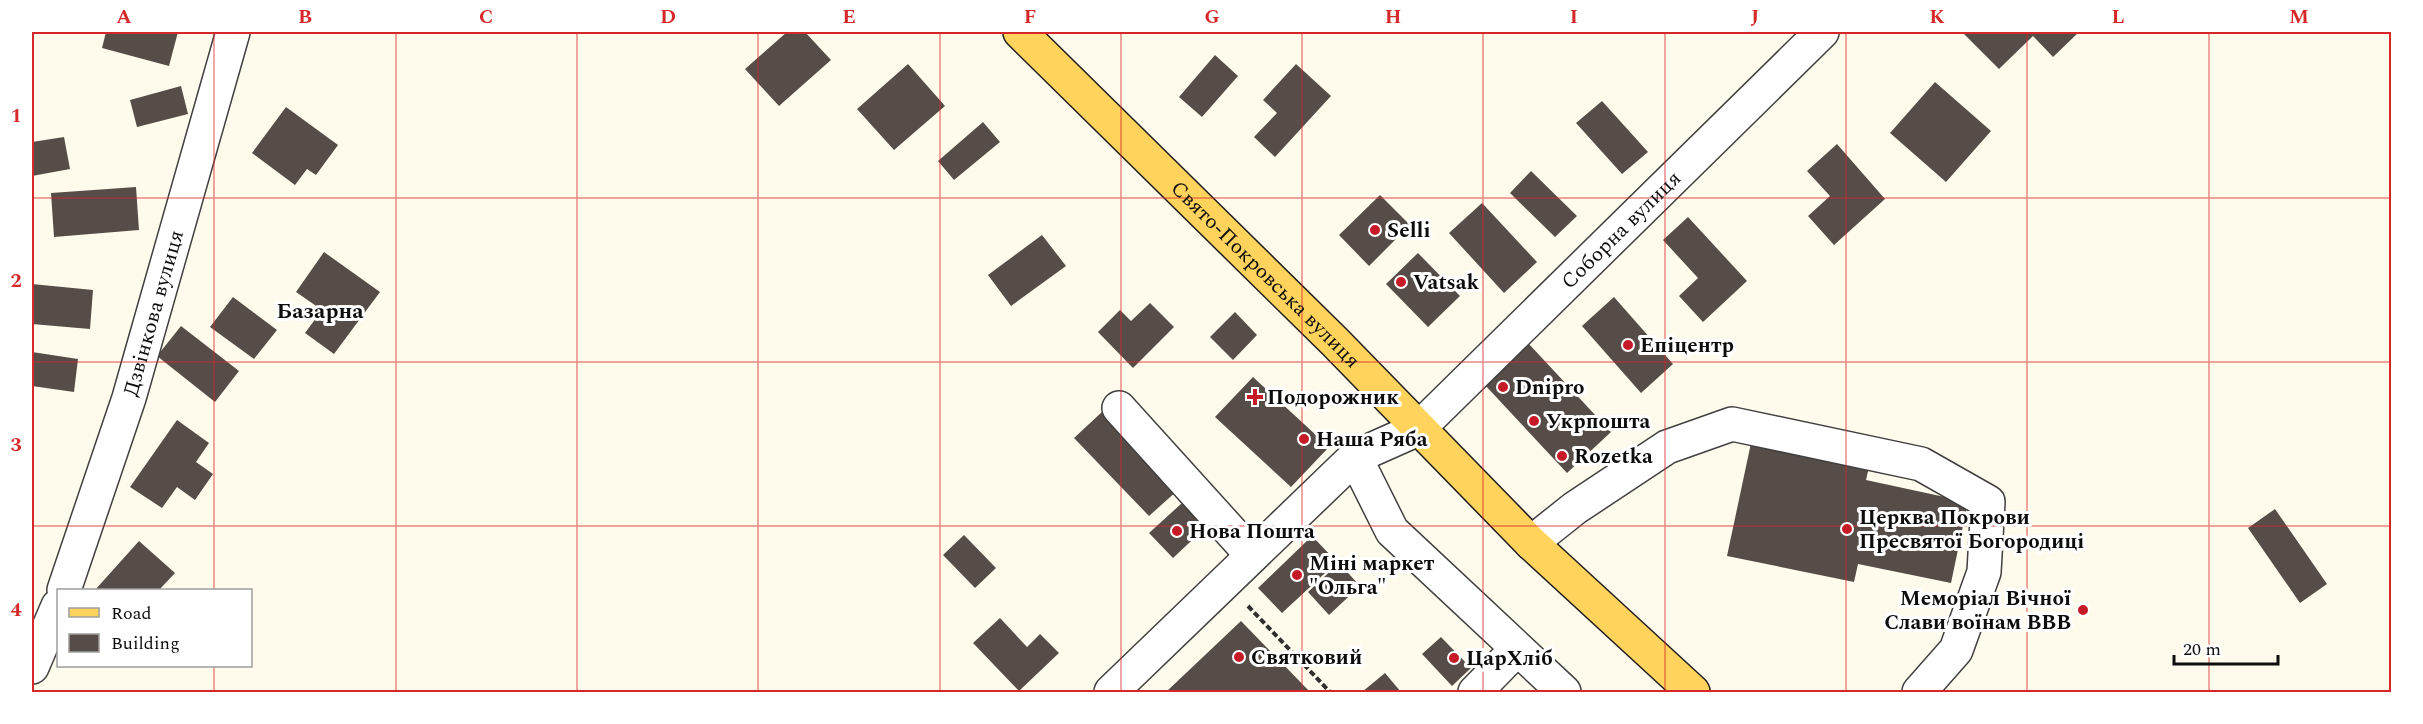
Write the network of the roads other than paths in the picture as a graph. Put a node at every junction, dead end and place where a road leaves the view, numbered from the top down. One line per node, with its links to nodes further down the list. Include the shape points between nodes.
1 (233, 32): 9 (street, Дзвінкова вулиця, via 129,398)
2 (1020, 32): 5 (main road, Свято-Покровська вулиця)
3 (1822, 32): 5 (street, Соборна вулиця)
4 (1119, 408): 8 (street)
5 (1418, 429): 6 (street); 7 (main road, Свято-Покровська вулиця)
6 (1355, 457): 8 (street); 11 (street, via 1392,531)
7 (1531, 543): 16 (main road, Свято-Покровська вулиця); 17 (street, via 1575,508 1667,447 1731,424 1921,464 1988,502 1984,572 1964,628 1956,650)
8 (1252, 555): 13 (street)
9 (65, 589)
10 (57, 608): 12 (street)
11 (1517, 648): 14 (street); 15 (street)
12 (32, 667)
13 (1111, 693)
14 (1475, 693)
15 (1563, 693)
16 (1694, 693)
17 (1919, 693)

